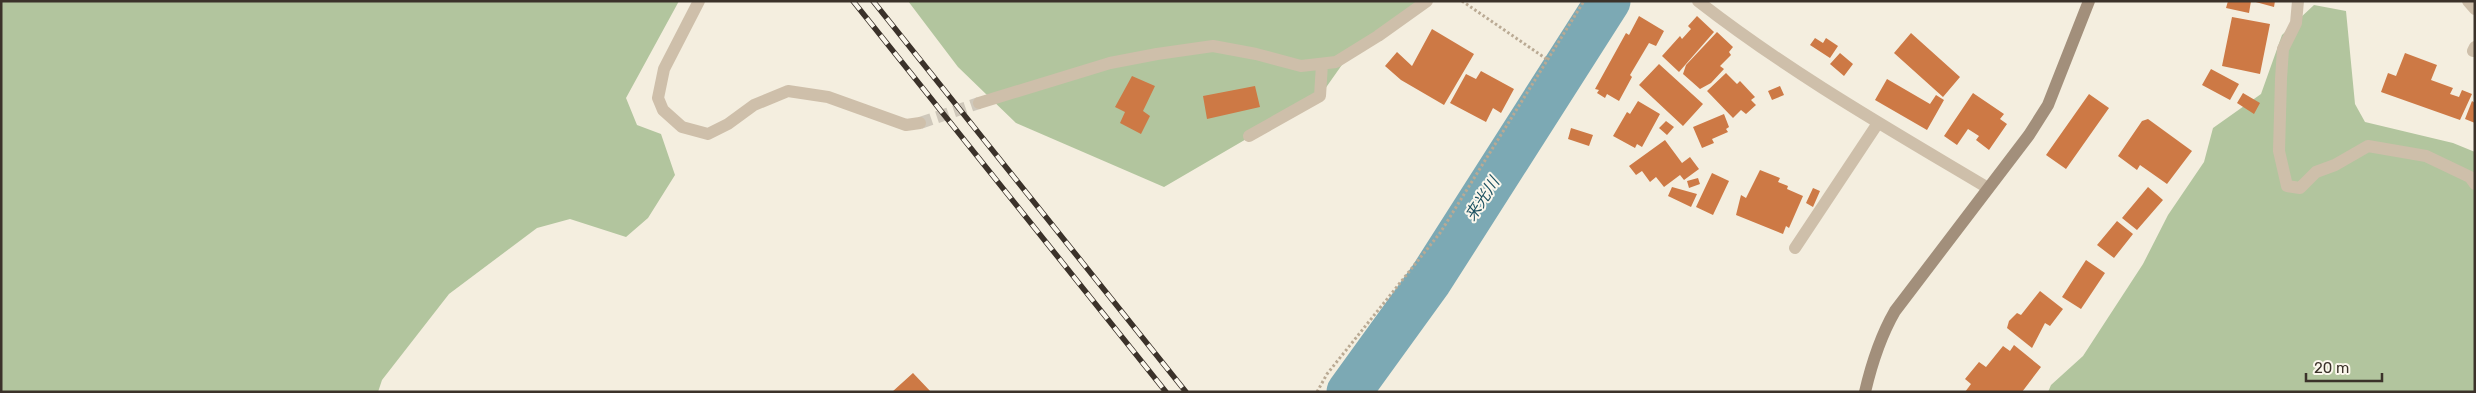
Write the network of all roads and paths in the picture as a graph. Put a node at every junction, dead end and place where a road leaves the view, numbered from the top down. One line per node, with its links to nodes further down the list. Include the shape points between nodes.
1 (699, 1): 13 (street, via 664,69 658,98 663,110 682,127 708,134 728,124 754,104 788,91 828,98 906,125)
2 (1427, 1): 11 (street, via 1336,62)
3 (1462, 1): 10 (path)
4 (1584, 1): 10 (path)
5 (1698, 1): 14 (street, via 1741,35)
6 (2089, 1): 17 (street, via 2048,105)
7 (2298, 1): 16 (street, via 2296,23 2283,49 2281,79 2279,151 2287,186 2300,188 2316,172 2368,146 2426,156 2470,177)
8 (2468, 1): 9 (street)
9 (2475, 9)
10 (1548, 60): 19 (path, via 1440,233)
11 (1322, 64): 12 (street, via 1301,66 1213,46 1110,63); 15 (street, via 1320,96)
12 (979, 103)
13 (920, 122)
14 (1878, 123): 17 (street); 18 (street)
15 (1249, 136)
16 (2475, 184)
17 (1988, 188): 20 (street, via 1895,311 1873,357)
18 (1795, 248)
19 (1317, 392)
20 (1865, 392)

